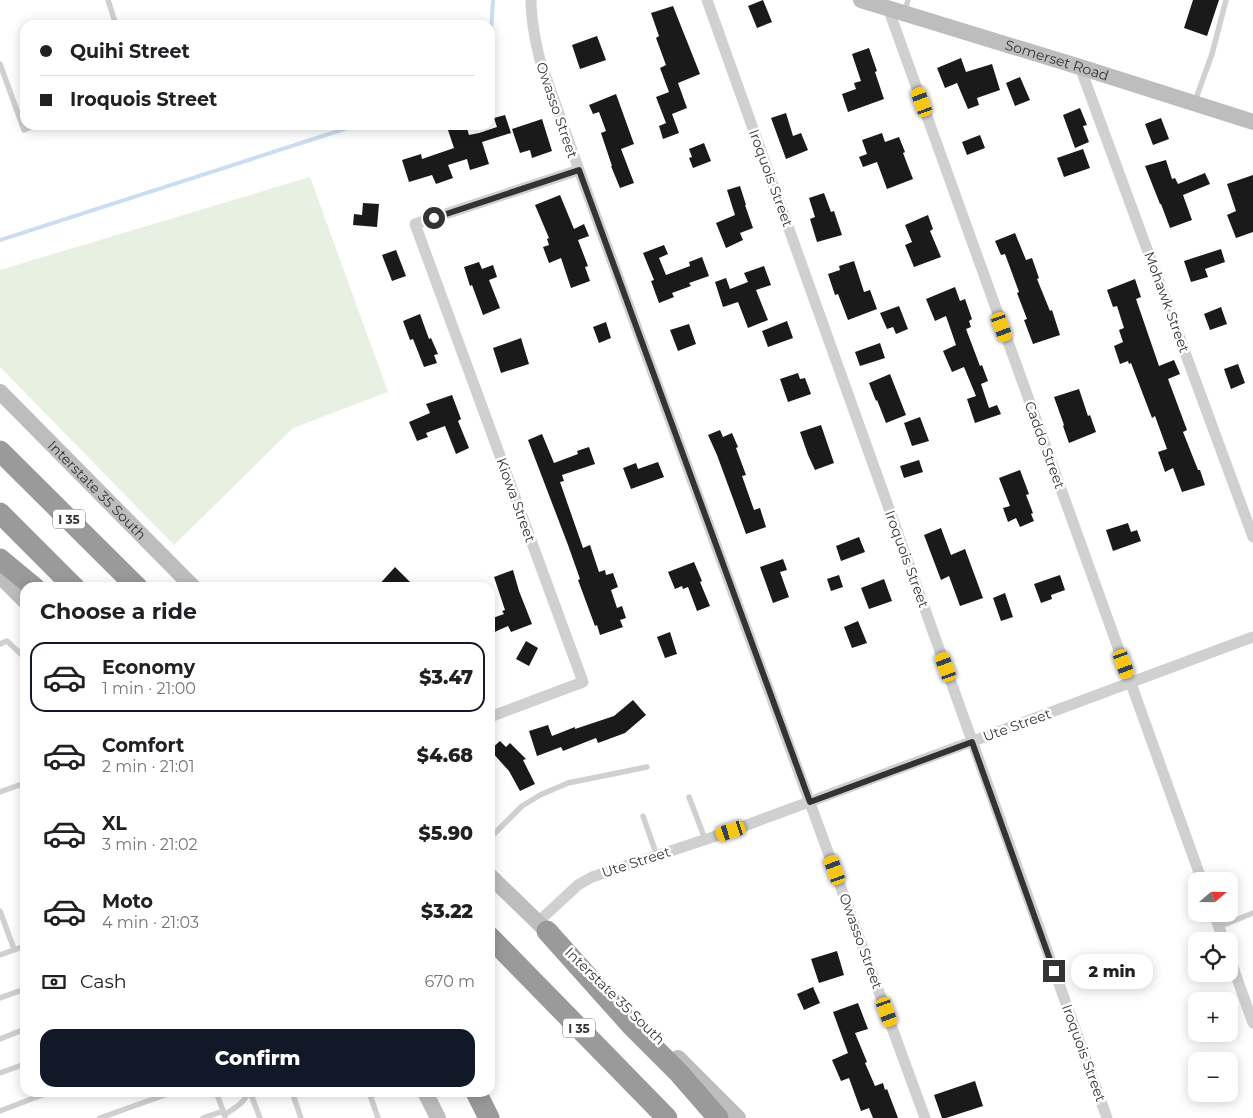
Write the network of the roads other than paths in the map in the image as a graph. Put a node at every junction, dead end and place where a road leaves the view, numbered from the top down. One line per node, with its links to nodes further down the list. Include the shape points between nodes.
1 (108, 0): 8 (lane)
2 (531, 0): 14 (street, Owasso Street, via 540,60)
3 (707, 0): 31 (street, Iroquois Street)
4 (861, 0): 7 (main road, Somerset Road)
5 (1226, 0): 11 (lane, via 1212,54)
6 (906, 7): 7 (main road, Somerset Road); 10 (main road, Somerset Road)
7 (888, 8): 29 (street, Caddo Street)
8 (114, 20)
9 (0, 64): 12 (lane)
10 (1080, 67): 11 (main road, Somerset Road); 18 (street, Mohawk Street)
11 (1194, 103): 13 (main road, Somerset Road)
12 (20, 119)
13 (1253, 122)
14 (579, 170): 30 (street, Kiowa Street, via 415,224 583,682); 36 (street, Owasso Street)
15 (0, 392): 24 (main road, Interstate 35 South)
16 (0, 451): 23 (highway, I 35)
17 (0, 513): 22 (highway)
18 (1253, 537)
19 (0, 559): 21 (highway)
20 (0, 576): 25 (main road)
21 (28, 582)
22 (69, 582)
23 (132, 582)
24 (188, 582)
25 (20, 596)
26 (1253, 638): 29 (street, Ute Street)
27 (0, 644): 28 (lane, via 7,641)
28 (20, 653)
29 (1130, 683): 31 (street, Ute Street); 41 (street, Caddo Street)
30 (495, 715)
31 (972, 742): 36 (street, Ute Street); 83 (street, Iroquois Street)
32 (647, 767): 38 (lane, via 568,783 547,792 522,806)
33 (20, 785): 34 (lane)
34 (0, 792)
35 (689, 797): 39 (lane)
36 (810, 802): 39 (street, Ute Street); 82 (street, Owasso Street)
37 (643, 816): 40 (lane)
38 (495, 833)
39 (705, 840): 40 (street, Ute Street)
40 (657, 856): 46 (street, Ute Street, via 592,877 578,885)
41 (1199, 872)
42 (495, 881): 46 (main road, Interstate 35 South)
43 (0, 911): 51 (lane)
44 (1253, 913): 47 (lane)
45 (1216, 922): 47 (street)
46 (542, 927): 80 (highway); 81 (main road, Interstate 35 South)
47 (1218, 927): 48 (street)
48 (1220, 932)
49 (495, 943): 79 (highway, I 35)
50 (20, 948): 51 (lane)
51 (14, 950): 52 (lane)
52 (0, 954)
53 (1238, 981): 56 (street)
54 (20, 991): 55 (lane)
55 (0, 998)
56 (1253, 1023)
57 (20, 1031): 58 (lane)
58 (0, 1039)
59 (20, 1066): 60 (lane)
60 (0, 1074)
61 (37, 1097): 70 (lane)
62 (159, 1097): 72 (lane)
63 (218, 1097): 71 (lane)
64 (246, 1097): 71 (lane)
65 (251, 1097): 74 (lane)
66 (294, 1097): 75 (lane)
67 (371, 1097): 76 (lane)
68 (428, 1097): 77 (main road)
69 (478, 1097): 78 (highway)
70 (0, 1111)
71 (224, 1115): 73 (lane)
72 (100, 1118)
73 (203, 1118)
74 (260, 1118)
75 (301, 1118)
76 (378, 1118)
77 (438, 1118)
78 (489, 1118)
79 (668, 1118)
80 (718, 1118)
81 (738, 1118)
82 (925, 1118)
83 (1107, 1118)

